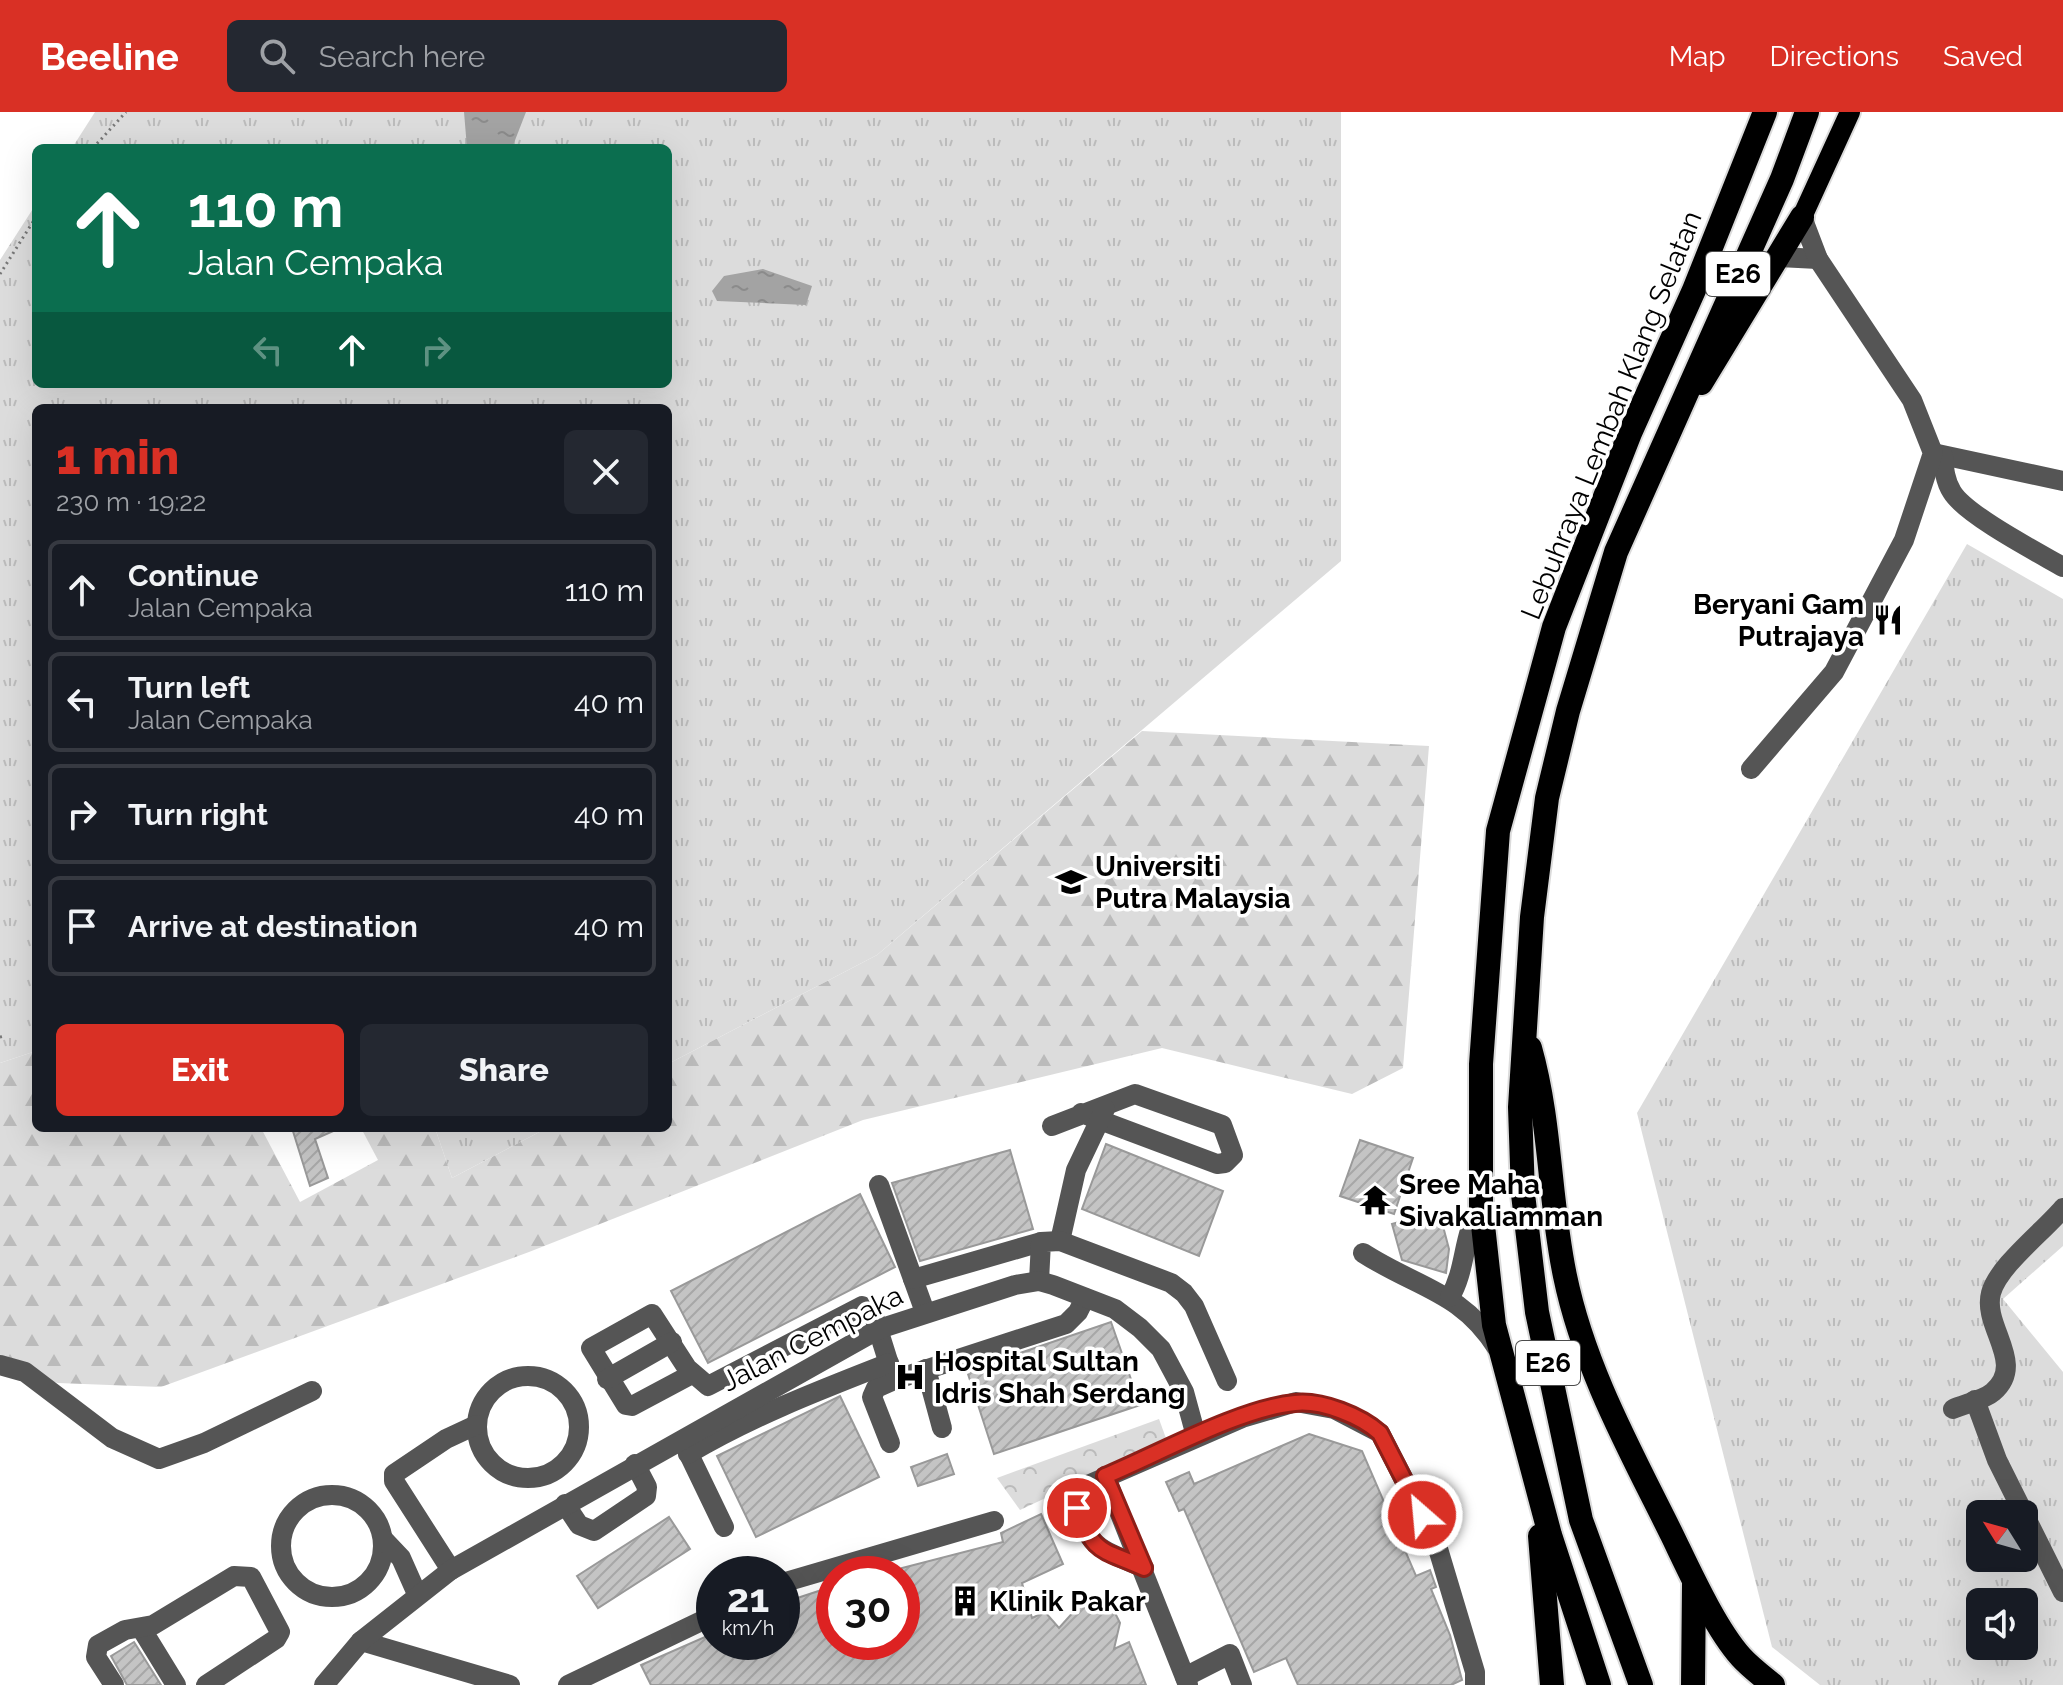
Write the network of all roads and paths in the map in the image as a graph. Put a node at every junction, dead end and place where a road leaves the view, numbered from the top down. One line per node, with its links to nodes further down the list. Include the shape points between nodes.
1 (126, 112): 5 (path)
2 (1765, 112): 20 (highway, Lebuhraya Lembah Klang Selatan / E26, via 1554,627 1498,831 1481,1064)
3 (1807, 112): 11 (highway, Lebuhraya Lembah Klang Selatan / E26, via 1782,179)
4 (1850, 112): 6 (main road)
5 (97, 144)
6 (1802, 217): 8 (highway); 9 (street)
7 (32, 223): 10 (path)
8 (1779, 257): 9 (street); 11 (highway)
9 (1818, 259): 12 (street, via 1912,400)
10 (0, 274)
11 (1665, 434): 16 (highway, Lebuhraya Lembah Klang Selatan / E26, via 1616,552 1547,798)
12 (1938, 454): 13 (street); 14 (street, via 1954,496); 15 (street, via 1904,540 1834,672)
13 (2063, 481)
14 (2063, 567)
15 (1751, 769)
16 (1525, 1030): 58 (highway, via 1542,1091 1565,1278 1587,1352); 76 (highway, Lebuhraya Lembah Klang Selatan / E26, via 1520,1107 1523,1194 1537,1312 1581,1520)
17 (1096, 1111): 17 (street, via 1126,1095 1146,1095 1214,1120 1226,1131 1233,1155 1217,1164); 18 (street); 22 (street)
18 (1052, 1126)
19 (879, 1185): 24 (street)
20 (1481, 1207): 26 (street, via 1465,1237); 31 (highway, Lebuhraya Lembah Klang Selatan / E26, via 1494,1325)
21 (2063, 1208): 41 (street, via 1995,1280 1991,1316 2007,1359 1993,1392)
22 (1051, 1241): 24 (street); 25 (street); 38 (street, via 1171,1283 1184,1293)
23 (1363, 1253): 26 (street, via 1398,1276)
24 (913, 1279): 28 (street)
25 (1039, 1281): 27 (street); 28 (street, Jalan Cempaka)
26 (1450, 1297): 31 (street, via 1483,1327)
27 (1085, 1298): 34 (street, via 1066,1324); 45 (street, via 1115,1309 1161,1349 1184,1392)
28 (925, 1312): 29 (street, Jalan Cempaka)
29 (879, 1329): 32 (street, via 872,1310 862,1306); 35 (street); 40 (street, Jalan Cempaka)
30 (672, 1342): 36 (street); 37 (street); 37 (street, via 652,1314 594,1344 591,1353)
31 (1504, 1360): 49 (highway, Lebuhraya Lembah Klang Selatan / E26)
32 (755, 1362): 36 (street, via 708,1386); 40 (street)
33 (0, 1365): 39 (street, via 25,1372 112,1438 159,1459)
34 (926, 1369): 35 (street); 44 (street)
35 (892, 1371): 46 (street, via 872,1397); 47 (street, via 790,1402)
36 (692, 1374): 37 (street, via 632,1406 622,1402)
37 (607, 1379)
38 (1227, 1381)
39 (312, 1391)
40 (766, 1391): 47 (street, Jalan Cempaka)
41 (1975, 1400): 42 (street); 59 (street, via 1997,1460)
42 (1953, 1409)
43 (476, 1425): 43 (street, via 493,1390 514,1377 530,1376 566,1392 578,1413 579,1429 566,1462 552,1473 526,1478 500,1471 487,1459); 56 (street, via 394,1474)
44 (942, 1428)
45 (1196, 1436): 50 (street); 73 (street, via 1296,1402 1334,1409 1380,1433 1436,1542)
46 (890, 1443)
47 (685, 1446): 48 (street, Jalan Cempaka); 53 (street)
48 (635, 1464): 51 (street, Jalan Cempaka); 51 (street, via 646,1496 594,1531 579,1525)
49 (1534, 1474): 74 (highway); 75 (highway, Lebuhraya Lembah Klang Selatan / E26)
50 (1105, 1476): 55 (street); 55 (street, via 1072,1492 1089,1541 1105,1554)
51 (565, 1504): 56 (street, Jalan Cempaka)
52 (994, 1521): 57 (street)
53 (724, 1527)
54 (383, 1539): 54 (street, via 375,1574 363,1587 338,1597 312,1594 297,1584 281,1553 281,1537 296,1509 325,1495 341,1496 369,1511); 60 (street, via 401,1558)
55 (1144, 1568): 64 (street)
56 (451, 1570): 60 (street, Jalan Cempaka)
57 (800, 1578)
58 (1694, 1581): 77 (highway); 78 (highway, via 1739,1656)
59 (2063, 1592)
60 (417, 1594): 63 (street, Jalan Cempaka)
61 (696, 1624): 71 (street)
62 (141, 1628): 66 (street, via 125,1630 95,1651); 67 (street); 68 (street, via 234,1576 251,1577 280,1632)
63 (361, 1641): 65 (street); 69 (street, Jalan Cempaka)
64 (1187, 1681): 72 (street, via 1230,1654)
65 (488, 1683): 70 (street)
66 (114, 1685)
67 (176, 1685)
68 (206, 1685)
69 (324, 1685)
70 (510, 1685)
71 (568, 1685)
72 (1242, 1685)
73 (1475, 1685)
74 (1552, 1685)
75 (1599, 1685)
76 (1641, 1685)
77 (1693, 1685)
78 (1773, 1685)

